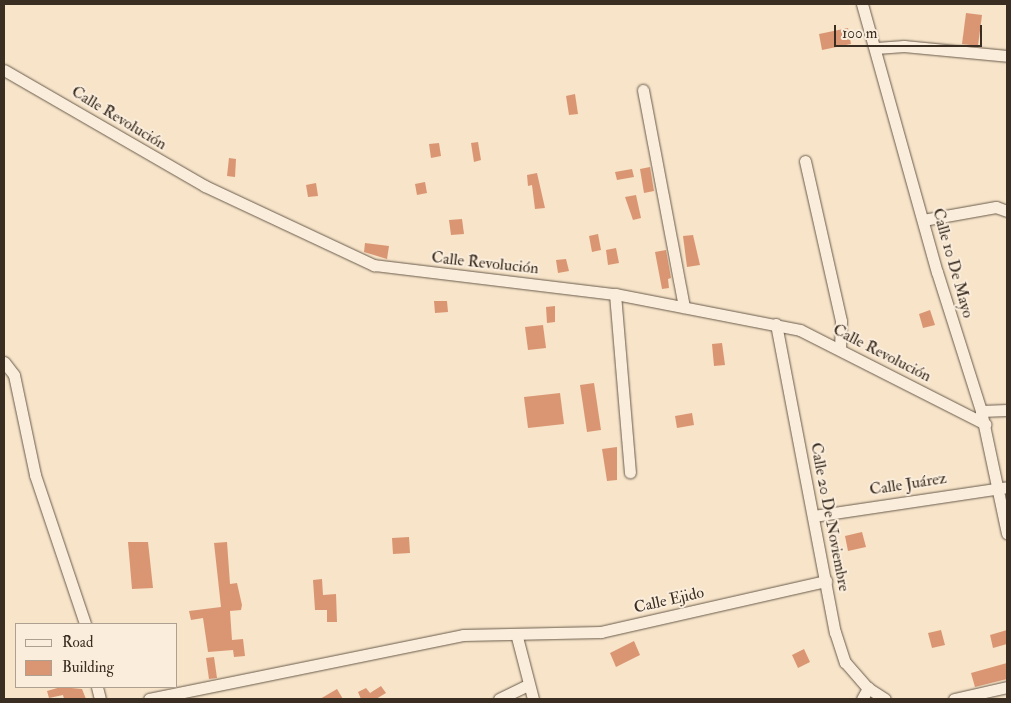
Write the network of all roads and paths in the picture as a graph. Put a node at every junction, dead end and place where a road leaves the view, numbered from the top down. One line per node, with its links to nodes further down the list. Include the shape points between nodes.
1 (862, 4): 2 (street, Calle 10 De Mayo)
2 (876, 48): 3 (street, via 904,46); 8 (street, Calle 10 De Mayo)
3 (1007, 56)
4 (4, 70): 9 (street, Calle Revolución, via 205,186 374,265)
5 (643, 90): 10 (street)
6 (805, 161): 12 (street, via 841,322)
7 (1007, 211): 8 (street, via 996,207)
8 (923, 220): 15 (street, Calle 10 De Mayo)
9 (615, 294): 10 (street, Calle Revolución); 17 (street)
10 (684, 307): 11 (street, Calle Revolución)
11 (776, 324): 12 (street, Calle Revolución, via 800,330); 19 (street, Calle 20 De Noviembre)
12 (840, 349): 16 (street, Calle Revolución)
13 (4, 362): 22 (street, via 14,375 35,475)
14 (1007, 410): 15 (street)
15 (982, 411): 16 (street, Calle 10 De Mayo)
16 (985, 424): 18 (street, Calle 10 De Mayo)
17 (630, 472)
18 (1002, 487): 19 (street, Calle Juárez); 20 (street, Calle 10 De Mayo)
19 (814, 516): 21 (street, Calle 20 De Noviembre)
20 (1007, 533)
21 (826, 581): 23 (street, Calle Ejido, via 601,632); 26 (street, Calle 20 De Noviembre, via 835,632 845,662)
22 (85, 623)
23 (517, 637): 24 (street); 27 (street, Calle Ejido, via 490,633 463,635)
24 (528, 685): 28 (street); 29 (street)
25 (1007, 687): 32 (street)
26 (868, 688): 30 (street); 31 (street, Calle 20 De Noviembre)
27 (149, 699)
28 (499, 699)
29 (533, 699)
30 (862, 699)
31 (885, 699)
32 (954, 699)

